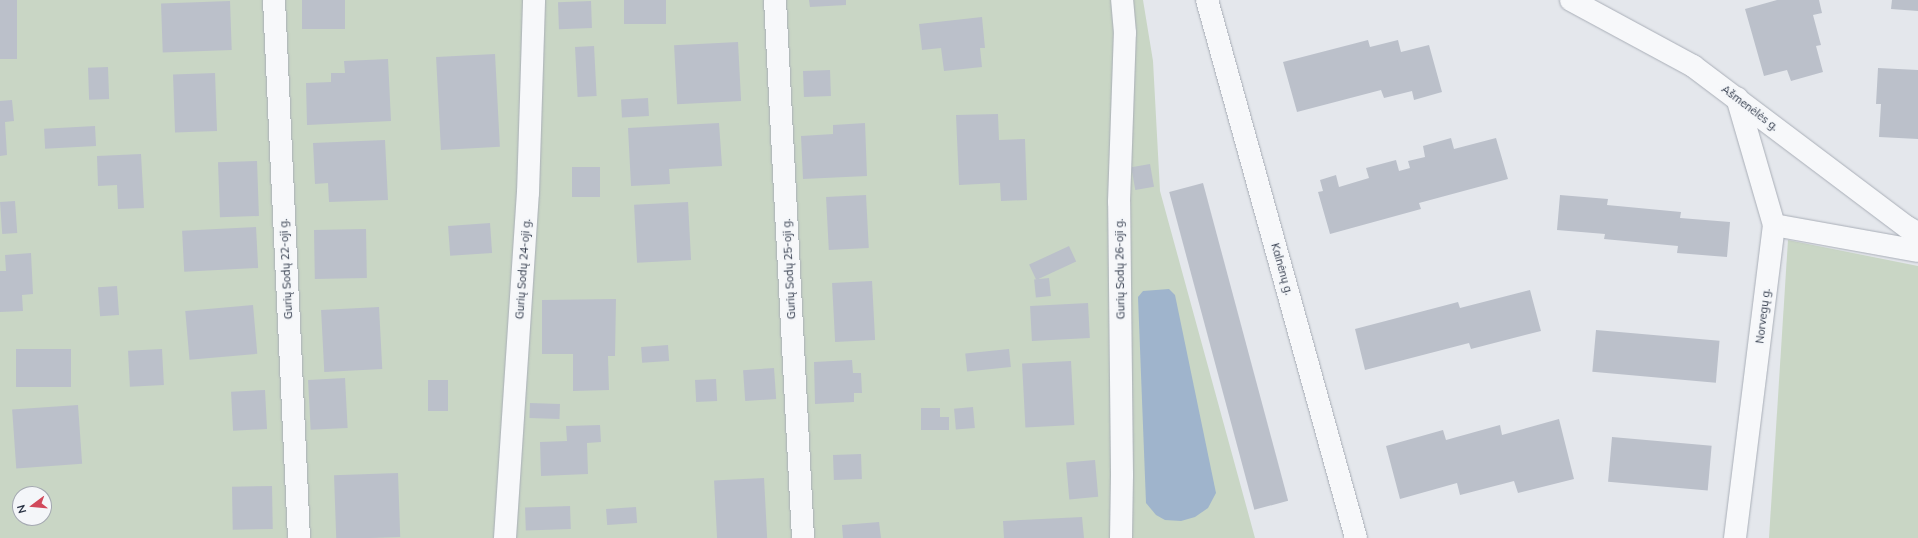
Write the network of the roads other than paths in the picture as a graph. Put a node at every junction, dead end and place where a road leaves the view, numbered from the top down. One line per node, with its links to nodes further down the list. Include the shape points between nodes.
1 (274, 0): 11 (street, Gurių Sodų 22-oji g.)
2 (534, 0): 12 (street, Gurių Sodų 24-oji g., via 528,193)
3 (775, 0): 13 (street, Gurių Sodų 25-oji g.)
4 (1122, 0): 14 (street, Gurių Sodų 26-oji g., via 1125,33 1119,202)
5 (1207, 0): 15 (street, Kalnėnų g.)
6 (1571, 0): 7 (street, Ašmenėlės g., via 1694,66)
7 (1737, 98): 8 (street, Norvegų g.); 9 (street, Ašmenėlės g.)
8 (1774, 225): 10 (street); 16 (street, Norvegų g.)
9 (1918, 233)
10 (1918, 251)
11 (299, 538)
12 (505, 538)
13 (804, 538)
14 (1121, 538)
15 (1356, 538)
16 (1735, 538)

